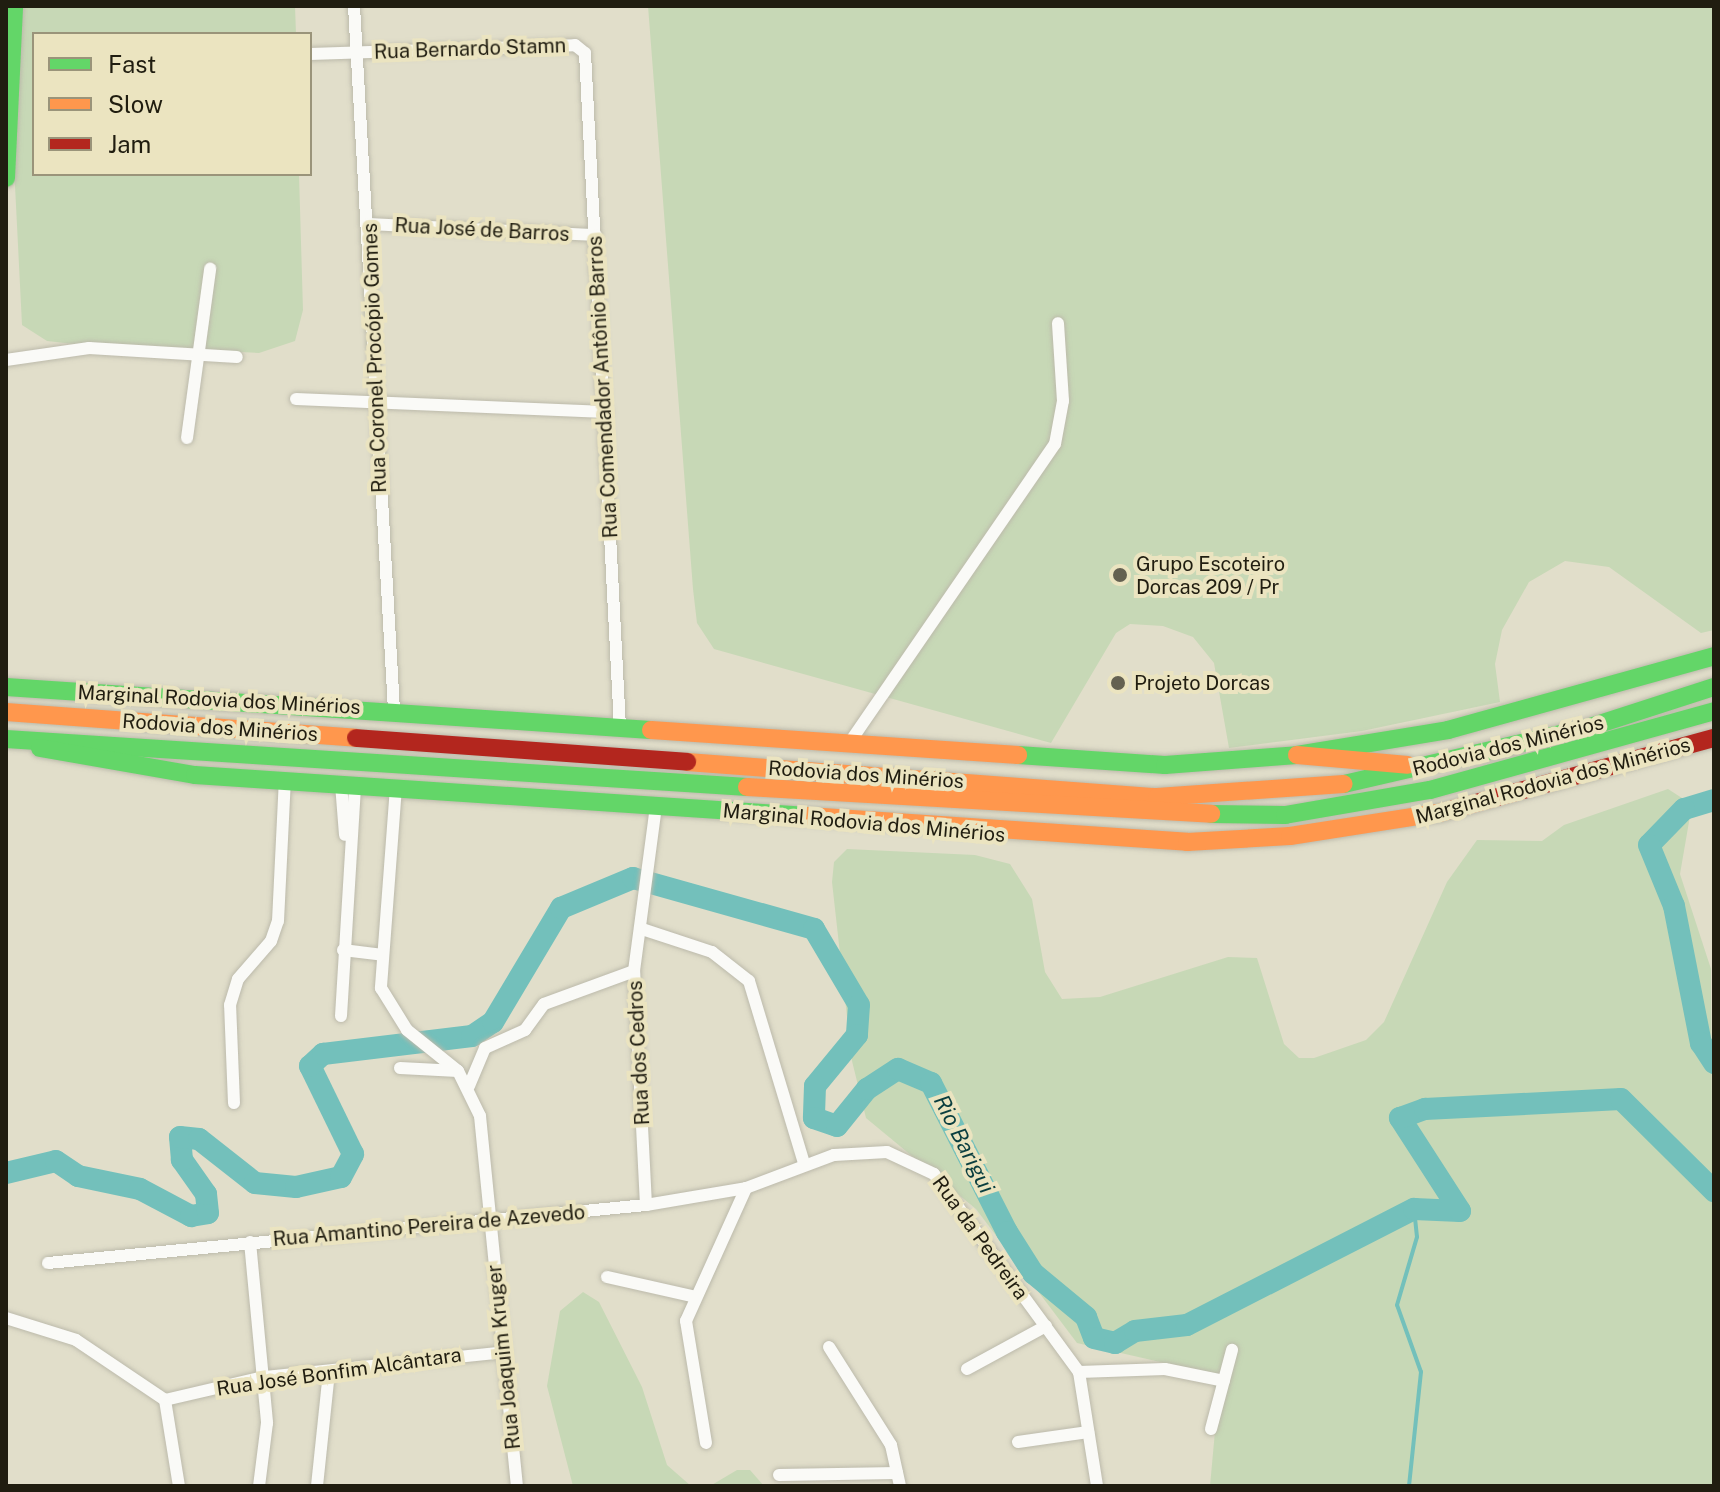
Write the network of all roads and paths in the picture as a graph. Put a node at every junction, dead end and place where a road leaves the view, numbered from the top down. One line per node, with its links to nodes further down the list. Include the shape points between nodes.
1 (14, 6): 6 (main road)
2 (354, 6): 4 (street, Rua Coronel Procópio Gomes)
3 (582, 46): 4 (street, Rua Bernardo Stamn); 8 (street, Rua Comendador Antônio Barros)
4 (358, 52): 5 (street, Rua Bernardo Stamn); 7 (street, Rua Coronel Procópio Gomes)
5 (312, 54)
6 (6, 178)
7 (369, 224): 8 (street, Rua José de Barros); 15 (street, Rua Coronel Procópio Gomes)
8 (596, 235): 16 (street, Rua Comendador Antônio Barros)
9 (210, 269): 11 (street)
10 (1058, 323): 27 (street, via 1063,401 1055,444)
11 (202, 353): 12 (street); 13 (street, via 89,348); 17 (street)
12 (237, 357)
13 (6, 360)
14 (296, 399): 15 (street)
15 (374, 399): 16 (street); 21 (street, Rua Coronel Procópio Gomes)
16 (606, 412): 24 (street, Rua Comendador Antônio Barros)
17 (187, 438)
18 (1714, 656): 28 (main road, Marginal Rodovia dos Minérios, via 1510,717)
19 (6, 687): 21 (main road, Marginal Rodovia dos Minérios)
20 (1714, 687): 29 (main road, Rodovia dos Minérios)
21 (394, 710): 24 (main road, Marginal Rodovia dos Minérios)
22 (1714, 711): 26 (main road, Rodovia dos Minérios, via 1430,790 1285,815 1153,814)
23 (6, 712): 29 (main road, Rodovia dos Minérios, via 1157,797 1277,793)
24 (620, 727): 27 (main road, Marginal Rodovia dos Minérios)
25 (1714, 738): 33 (main road, Marginal Rodovia dos Minérios, via 1452,811 1239,840 1085,840)
26 (6, 740): 30 (main road, Marginal Rodovia dos Minérios, via 195,775)
27 (848, 745): 28 (main road, Marginal Rodovia dos Minérios, via 1165,765)
28 (1297, 755): 29 (main road)
29 (1428, 767)
30 (285, 780): 31 (main road, Marginal Rodovia dos Minérios); 42 (street, via 278,921 271,941 238,979 230,1005)
31 (348, 785): 32 (main road, Marginal Rodovia dos Minérios); 35 (street)
32 (396, 787): 33 (main road, Marginal Rodovia dos Minérios); 36 (street, Rua Joaquim Kruger)
33 (656, 806): 34 (street, Rua dos Cedros)
34 (642, 929): 37 (street, Rua dos Cedros); 43 (street, via 712,952 749,981)
35 (343, 950): 36 (street); 38 (street)
36 (381, 955): 40 (street, Rua Joaquim Kruger, via 381,988 407,1030)
37 (634, 971): 41 (street, via 544,1004 525,1030 485,1048); 45 (street, Rua dos Cedros)
38 (341, 1016)
39 (400, 1068): 40 (street)
40 (458, 1071): 41 (street, Rua Joaquim Kruger)
41 (469, 1086): 46 (street, Rua Joaquim Kruger, via 480,1116)
42 (234, 1103)
43 (804, 1163): 44 (street, Rua Amantino Pereira de Azevedo); 52 (street, Rua da Pedreira, via 887,1152 934,1174)
44 (746, 1188): 45 (street, Rua Amantino Pereira de Azevedo); 50 (street)
45 (646, 1205): 46 (street, Rua Amantino Pereira de Azevedo)
46 (491, 1220): 47 (street, Rua Amantino Pereira de Azevedo); 55 (street, Rua Joaquim Kruger)
47 (250, 1242): 48 (street, Rua Amantino Pereira de Azevedo); 59 (street)
48 (48, 1263)
49 (607, 1277): 50 (street)
50 (692, 1296): 65 (street, via 686,1321)
51 (6, 1318): 61 (street, via 76,1340)
52 (1046, 1326): 56 (street); 58 (street, Rua da Pedreira)
53 (829, 1347): 67 (street, via 891,1445)
54 (1232, 1350): 60 (street)
55 (504, 1352): 57 (street, Rua José Bonfim Alcântara); 71 (street, Rua Joaquim Kruger)
56 (967, 1369)
57 (329, 1372): 59 (street, Rua José Bonfim Alcântara); 70 (street)
58 (1079, 1372): 60 (street, via 1165,1369); 63 (street)
59 (264, 1377): 61 (street, Rua José Bonfim Alcântara); 69 (street)
60 (1224, 1381): 62 (street)
61 (165, 1400): 68 (street)
62 (1211, 1429)
63 (1088, 1432): 64 (street); 72 (street)
64 (1018, 1442)
65 (706, 1443)
66 (779, 1475): 67 (street)
67 (898, 1479)
68 (179, 1486)
69 (259, 1486)
70 (317, 1486)
71 (517, 1486)
72 (1097, 1486)

